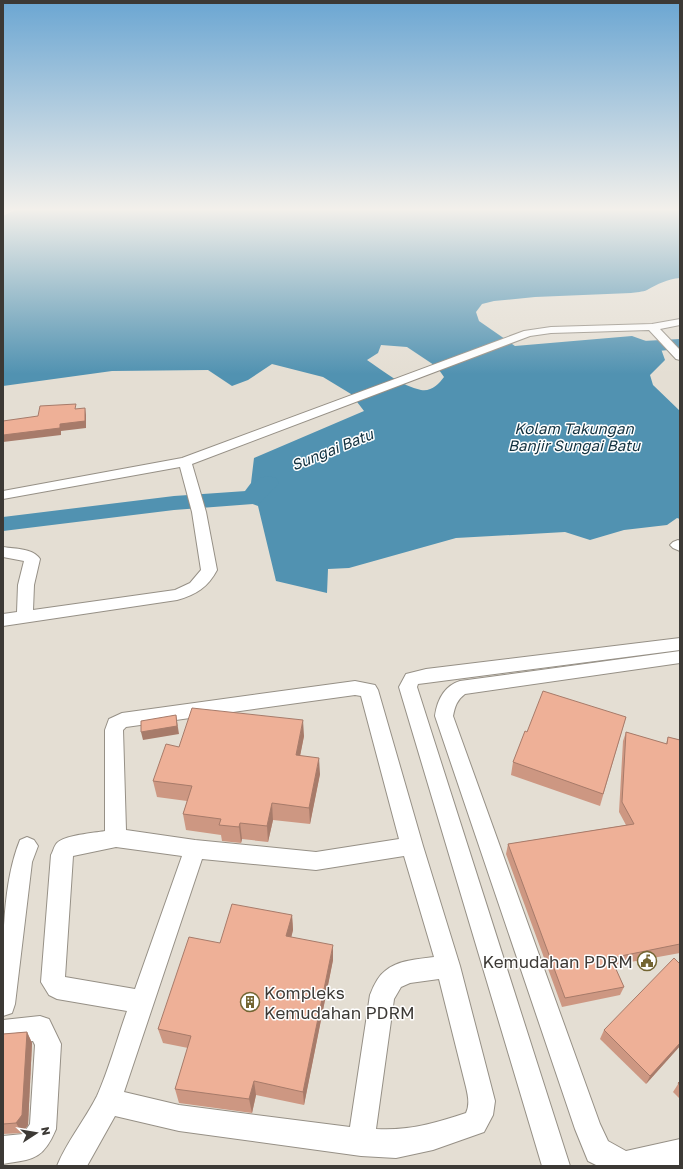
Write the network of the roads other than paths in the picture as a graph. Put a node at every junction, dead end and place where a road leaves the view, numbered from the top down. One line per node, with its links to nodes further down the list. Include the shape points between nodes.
1 (680, 322): 2 (lane)
2 (652, 327): 3 (lane); 4 (lane, via 542,331 510,339)
3 (678, 354)
4 (185, 462): 5 (lane); 7 (lane, via 199,512 209,570 206,578 195,588 164,598)
5 (3, 495)
6 (3, 552): 7 (lane, via 26,555 32,559 26,585)
7 (25, 617): 8 (lane)
8 (3, 620)
9 (680, 644): 24 (lane, via 426,676 412,679 408,687)
10 (680, 657): 22 (lane, via 460,688 446,703 444,716 588,1129 598,1150 624,1165)
11 (116, 838): 13 (lane, via 114,730 116,724 122,720 363,688 372,694); 14 (lane); 16 (lane, via 72,846 64,850 53,982 57,987)
12 (27, 846): 17 (lane, via 21,862)
13 (412, 846): 14 (lane, via 316,861); 15 (lane)
14 (195, 849): 16 (lane)
15 (448, 966): 20 (lane, via 408,972 393,979 382,995); 20 (lane, via 479,1087 482,1101 480,1115 475,1123 433,1136 396,1144)
16 (142, 1002): 19 (lane)
17 (3, 1004)
18 (3, 1032): 21 (lane, via 40,1028 48,1044 43,1129 30,1146)
19 (108, 1100): 20 (lane, via 179,1118); 23 (lane)
20 (361, 1142)
21 (3, 1150)
22 (680, 1153)
23 (71, 1166)
24 (556, 1166)

